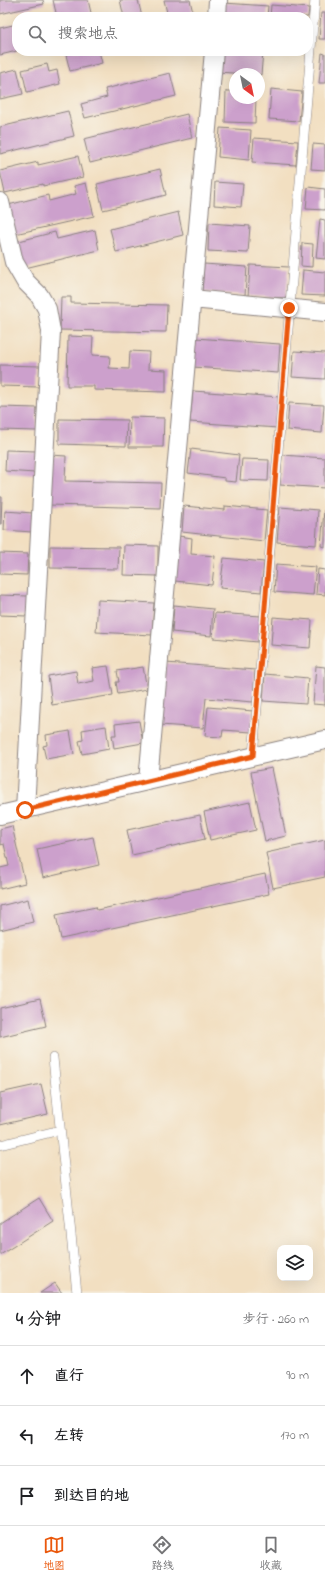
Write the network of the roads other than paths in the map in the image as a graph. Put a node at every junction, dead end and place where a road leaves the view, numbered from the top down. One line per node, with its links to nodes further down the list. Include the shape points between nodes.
1 (218, 0): 3 (street)
2 (315, 0): 4 (lane)
3 (217, 12)
4 (313, 24)
5 (214, 56): 8 (street)
6 (310, 56): 9 (lane)
7 (0, 202): 14 (street, via 14,262 25,282 47,309 51,331)
8 (192, 299): 9 (street); 13 (street)
9 (289, 308): 10 (street); 12 (lane)
10 (325, 312)
11 (325, 740): 12 (street)
12 (253, 756): 13 (street)
13 (148, 781): 14 (street)
14 (25, 810): 15 (street)
15 (0, 815)
16 (53, 1058): 17 (lane)
17 (60, 1130): 18 (lane); 19 (lane)
18 (0, 1145)
19 (77, 1293)

